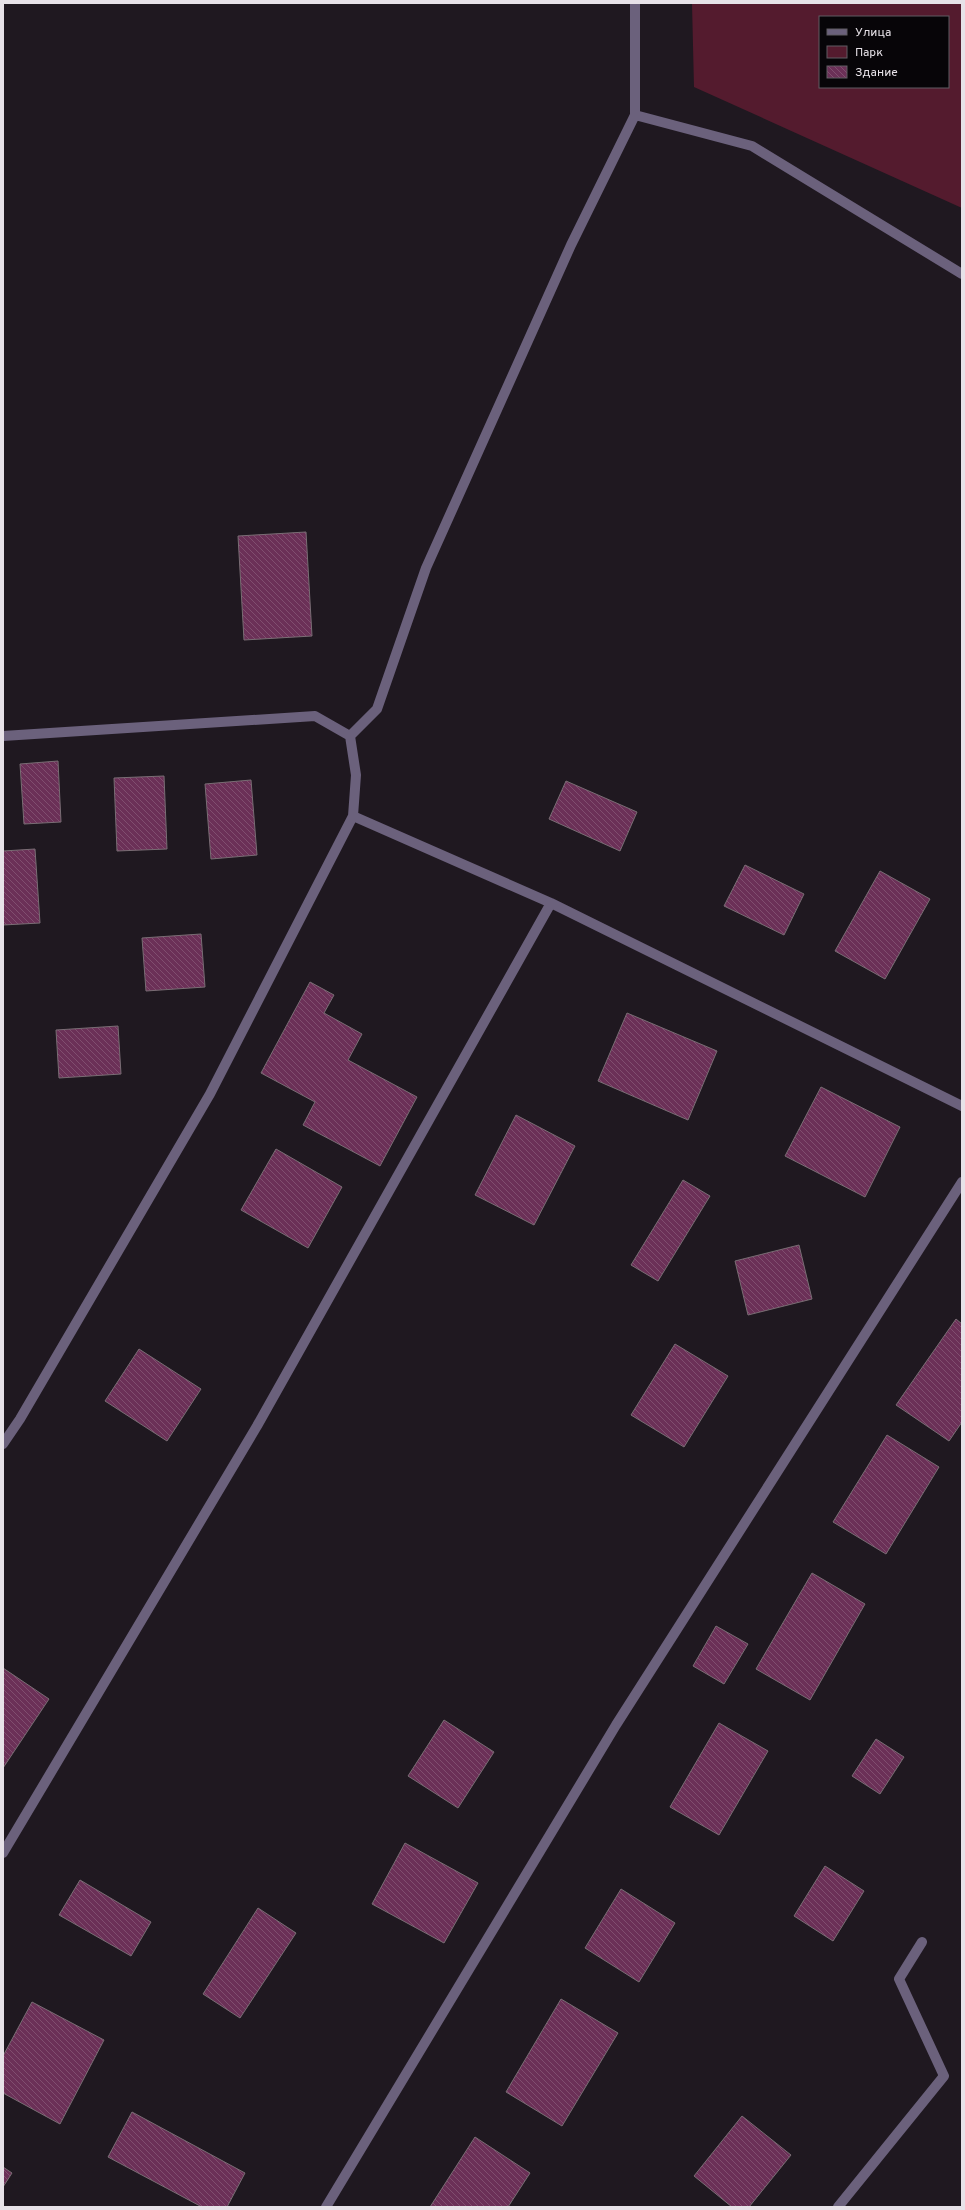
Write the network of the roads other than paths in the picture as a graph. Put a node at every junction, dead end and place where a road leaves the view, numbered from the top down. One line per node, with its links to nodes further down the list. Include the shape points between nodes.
1 (635, 3): 2 (street)
2 (635, 115): 3 (street, via 752,146); 5 (street, via 570,245 426,568 377,709)
3 (962, 274)
4 (3, 736): 5 (street, via 315,716)
5 (350, 736): 6 (street, via 356,775)
6 (353, 816): 7 (street); 10 (street, via 210,1094)
7 (551, 903): 8 (street); 11 (street, via 256,1426)
8 (962, 1106)
9 (962, 1182): 13 (street, via 616,1725)
10 (3, 1444)
11 (3, 1853)
12 (922, 1942): 14 (street, via 899,1979 944,2076)
13 (326, 2207)
14 (838, 2207)

